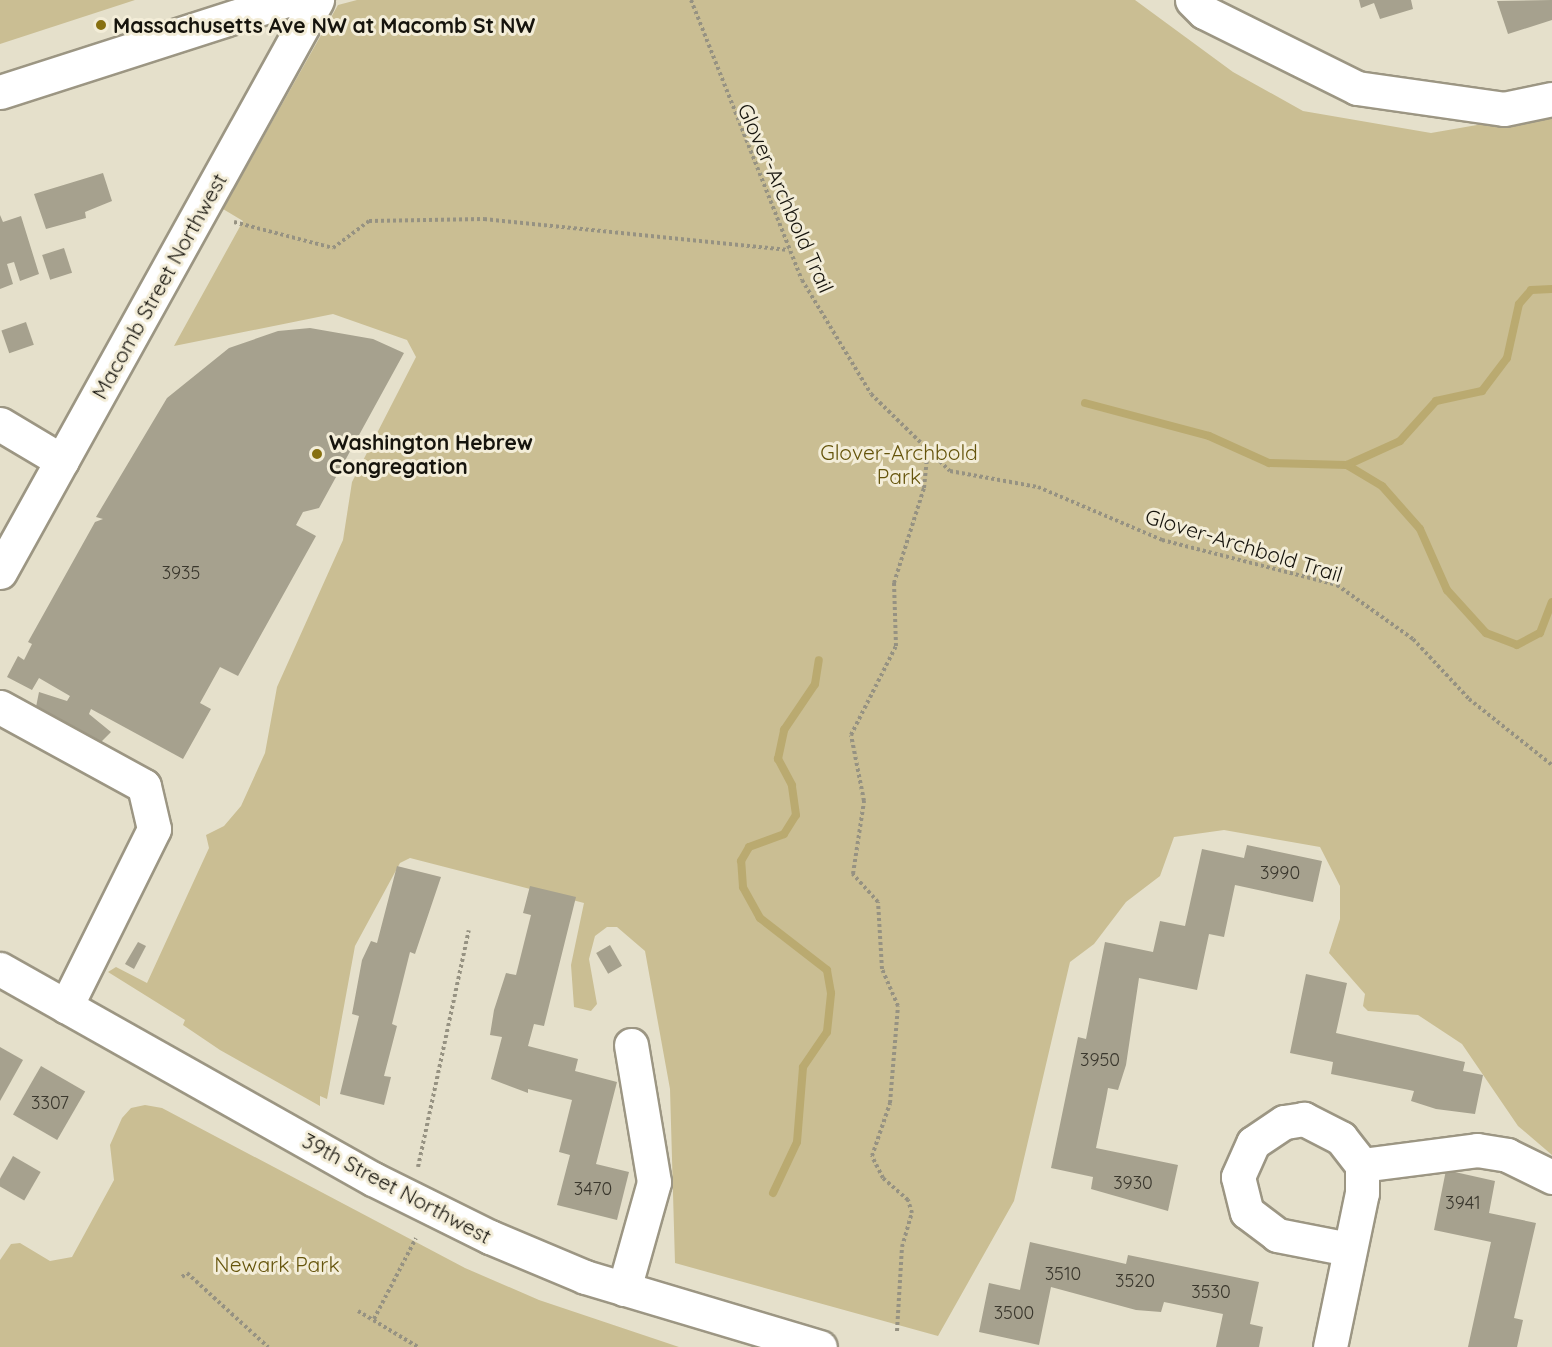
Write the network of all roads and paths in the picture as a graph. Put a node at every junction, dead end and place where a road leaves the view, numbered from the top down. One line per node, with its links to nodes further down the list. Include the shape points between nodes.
1 (286, 0): 5 (street)
2 (317, 0): 11 (street, Macomb Street Northwest)
3 (691, 0): 8 (path, Glover-Archbold Trail)
4 (1192, 0): 6 (street, via 1204,12 1357,88 1504,109)
5 (0, 92)
6 (1552, 99)
7 (234, 222): 8 (path, via 333,248 369,221 484,219)
8 (789, 250): 10 (path, Glover-Archbold Trail, via 871,394)
9 (0, 424): 11 (street)
10 (928, 447): 14 (path, Glover-Archbold Trail, via 950,471 1038,487 1162,540 1337,585 1413,639 1469,699); 28 (path, via 924,488 894,583 896,646 851,735 864,801 853,874 878,902 882,969 898,1006 890,1103 872,1156 883,1178 908,1200 912,1213 902,1247)
11 (62, 461): 12 (street, Macomb Street Northwest)
12 (0, 572)
13 (0, 707): 17 (street, via 144,786 154,829)
14 (1552, 765)
15 (469, 930): 21 (path, via 420,1164)
16 (0, 969): 17 (street, 39th Street Northwest)
17 (66, 1006): 21 (street, 39th Street Northwest)
18 (631, 1045): 25 (street, via 654,1182)
19 (1362, 1165): 20 (street, via 1477,1150 1507,1155); 23 (street, via 1362,1193); 23 (street, via 1341,1138 1304,1119 1284,1122 1253,1143 1238,1177 1247,1212 1260,1226 1276,1235)
20 (1552, 1177)
21 (403, 1195): 25 (street, 39th Street Northwest, via 537,1258)
22 (416, 1238): 27 (path)
23 (1349, 1249): 33 (street)
24 (182, 1277): 30 (path, via 187,1273)
25 (624, 1289): 29 (street, 39th Street Northwest)
26 (358, 1311): 27 (path)
27 (374, 1319): 31 (path)
28 (897, 1331)
29 (753, 1338): 32 (street, 39th Street Northwest)
30 (268, 1347)
31 (418, 1347)
32 (820, 1347)
33 (1330, 1347)

